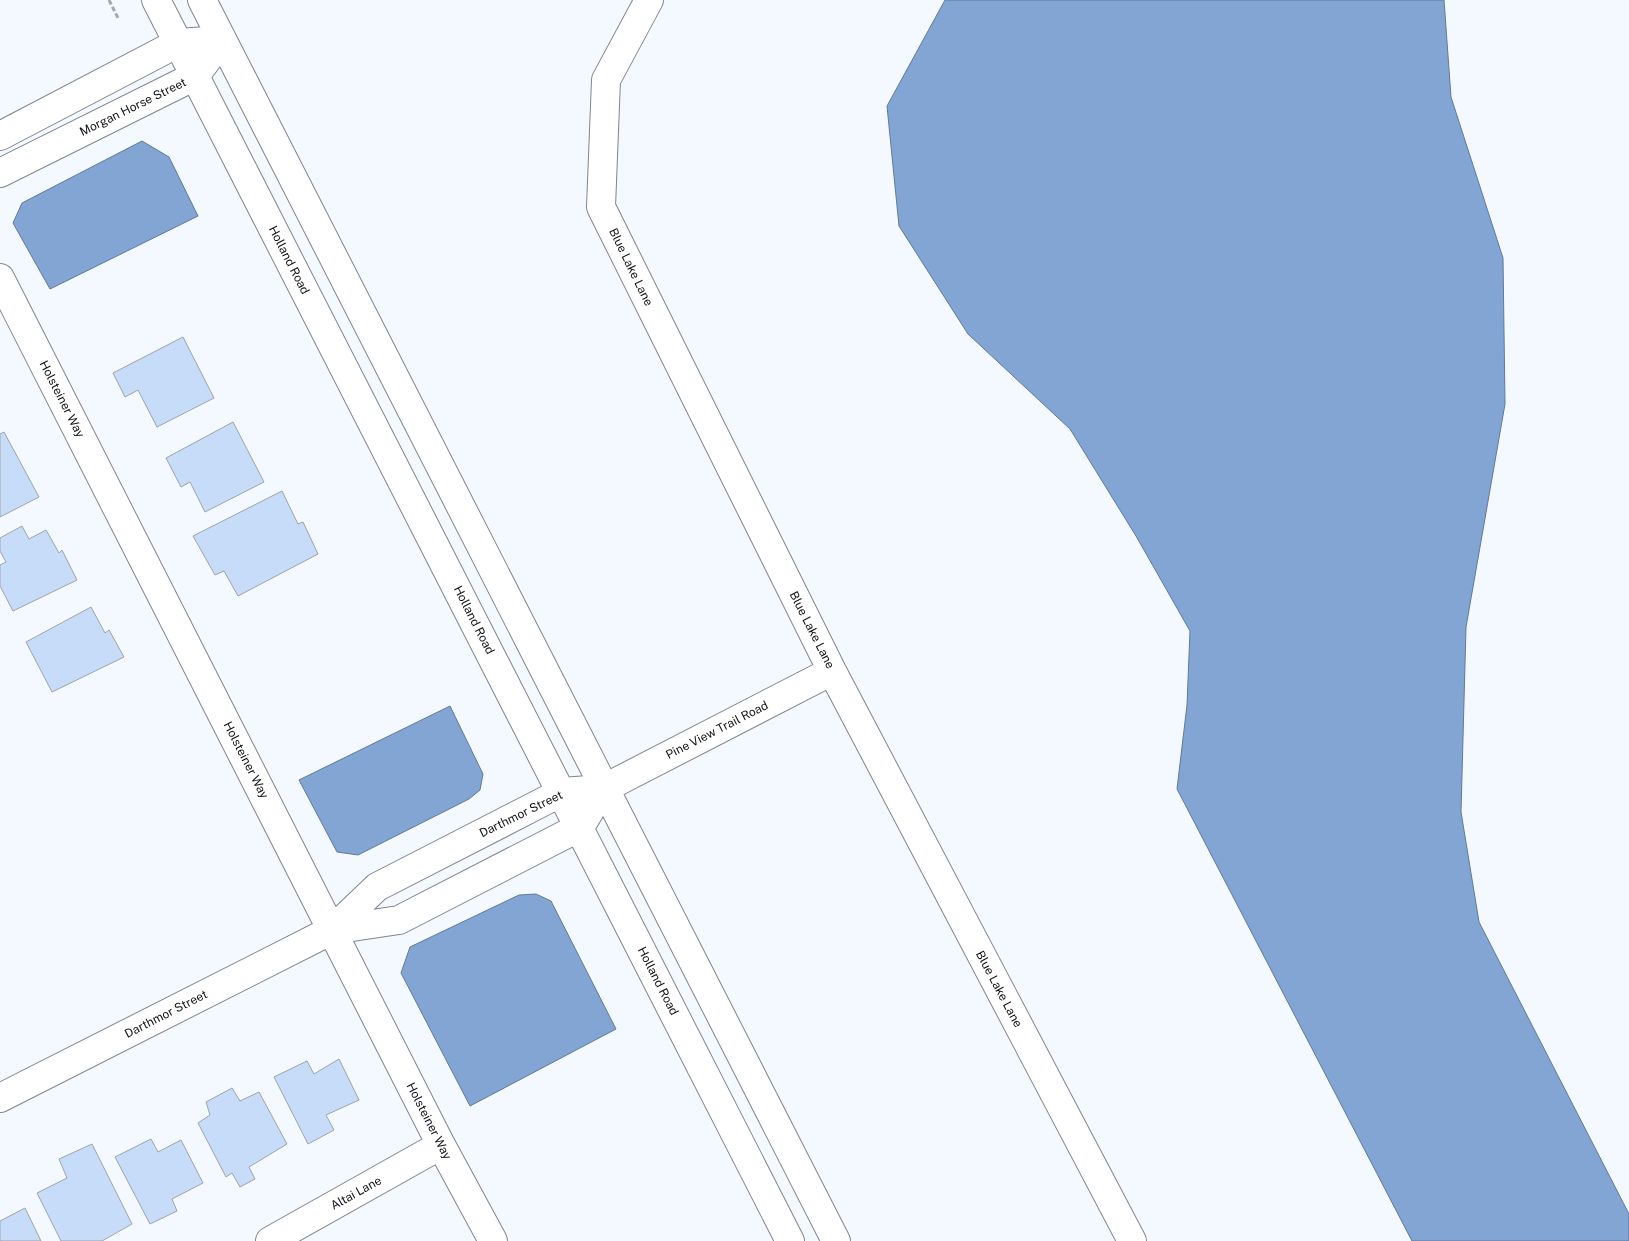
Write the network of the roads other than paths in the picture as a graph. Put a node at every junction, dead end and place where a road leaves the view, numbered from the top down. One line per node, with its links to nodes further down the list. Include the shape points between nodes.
1 (156, 0): 5 (street, Holland Road)
2 (202, 0): 4 (street)
3 (649, 0): 10 (street, Blue Lake Lane, via 606,80 601,207)
4 (222, 40): 5 (street); 6 (street, Morgan Horse Street); 11 (street)
5 (178, 44): 6 (street, Holland Road); 7 (street)
6 (195, 76): 8 (street, Morgan Horse Street); 12 (street, Holland Road)
7 (0, 136)
8 (0, 173)
9 (0, 278): 14 (street, Holsteiner Way)
10 (832, 671): 11 (street, Pine View Trail Road); 21 (street, Blue Lake Lane)
11 (603, 789): 12 (street, Darthmor Street); 13 (street); 20 (street)
12 (562, 792): 13 (street, Holland Road); 14 (street, Darthmor Street, via 377,887)
13 (580, 828): 14 (street, Darthmor Street, via 399,920); 19 (street, Holland Road)
14 (332, 930): 15 (street, Darthmor Street); 16 (street, Holsteiner Way)
15 (0, 1098)
16 (442, 1146): 17 (street, Altai Lane); 18 (street, Holsteiner Way)
17 (270, 1241)
18 (492, 1241)
19 (790, 1241)
20 (836, 1241)
21 (1132, 1241)

